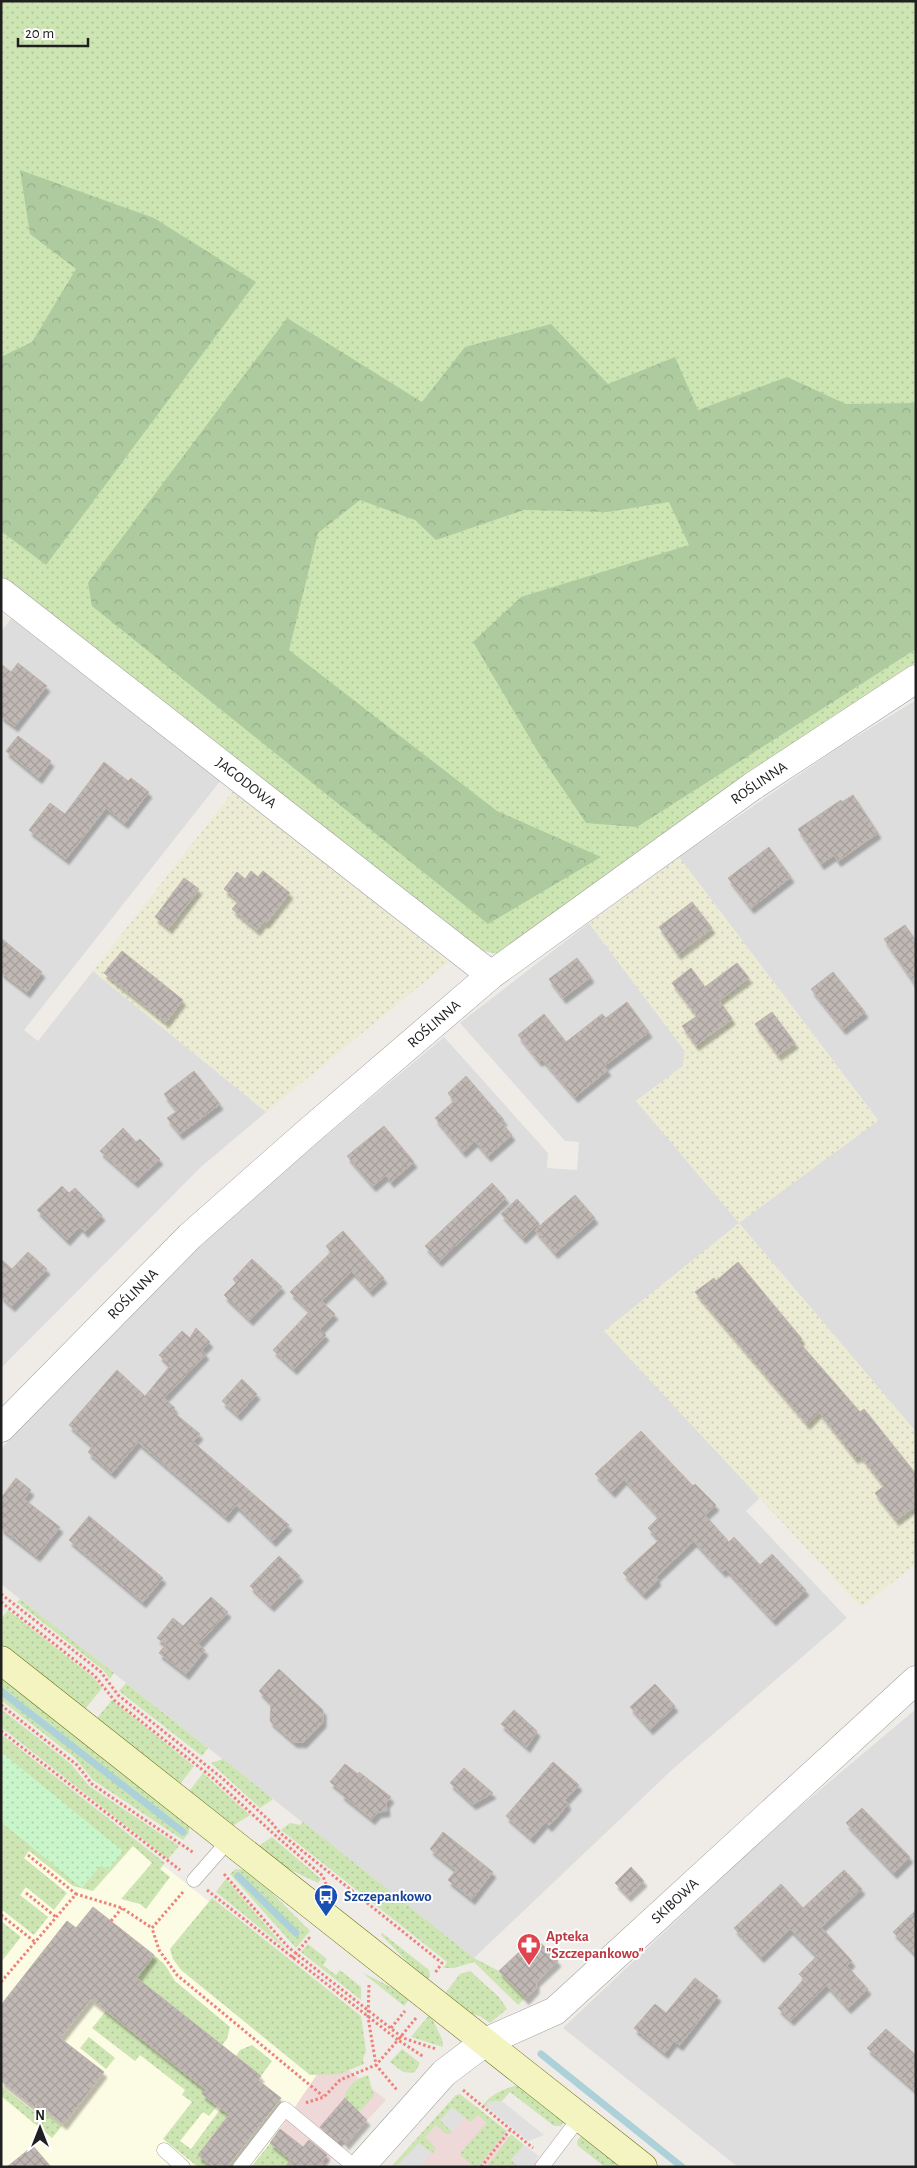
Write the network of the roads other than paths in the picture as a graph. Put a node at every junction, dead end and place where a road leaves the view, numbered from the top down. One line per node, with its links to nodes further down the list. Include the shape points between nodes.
1 (1, 592): 3 (street, JAGODOWA)
2 (916, 679): 3 (street, ROŚLINNA, via 753,786)
3 (491, 975): 4 (street, ROŚLINNA, via 190,1236)
4 (1, 1428)
5 (1, 1660): 7 (street)
6 (916, 1680): 9 (street, SKIBOWA, via 555,2011)
7 (229, 1840): 8 (lane); 9 (street)
8 (194, 1880)
9 (485, 2042): 10 (street); 16 (street, SKIBOWA, via 458,2077 444,2073)
10 (580, 2117): 12 (lane); 17 (street)
11 (164, 2150): 13 (lane)
12 (544, 2163)
13 (183, 2167)
14 (240, 2167): 15 (lane, via 285,2109)
15 (355, 2167)
16 (360, 2167)
17 (643, 2167)

